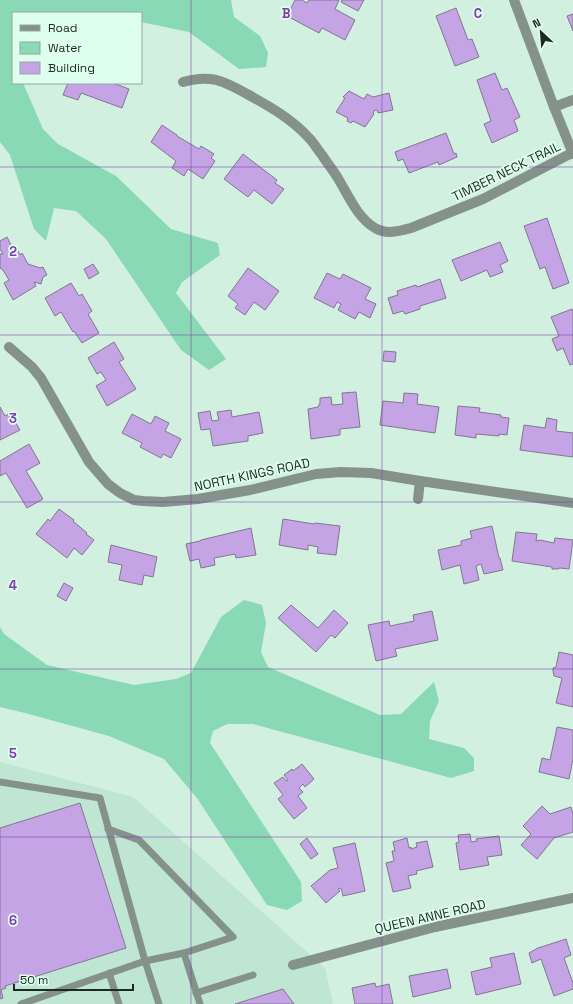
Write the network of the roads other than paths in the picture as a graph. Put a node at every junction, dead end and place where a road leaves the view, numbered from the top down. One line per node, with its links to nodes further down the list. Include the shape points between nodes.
1 (514, 0): 4 (street)
2 (183, 82): 5 (street, TIMBER NECK TRAIL, via 210,78 224,82 291,121 310,138 369,224 386,232 399,232 411,228 483,199)
3 (573, 100): 4 (street)
4 (554, 107): 5 (street)
5 (573, 153)
6 (9, 347): 7 (street, NORTH KINGS ROAD, via 41,378 89,462 108,484 120,494 134,500 198,500 316,474 341,472 371,473)
7 (420, 481): 8 (street); 9 (street, NORTH KINGS ROAD)
8 (418, 499)
9 (573, 503)
10 (0, 782): 11 (lane, via 100,798)
11 (108, 829): 13 (lane, via 139,840 233,937); 14 (lane)
12 (573, 898): 15 (street, QUEEN ANNE ROAD, via 435,927)
13 (184, 953): 14 (lane); 18 (lane)
14 (145, 962): 16 (lane); 21 (lane)
15 (293, 964)
16 (110, 973): 19 (lane); 20 (lane)
17 (253, 975): 18 (lane)
18 (196, 992): 22 (lane)
19 (21, 1004)
20 (119, 1004)
21 (159, 1004)
22 (200, 1004)

